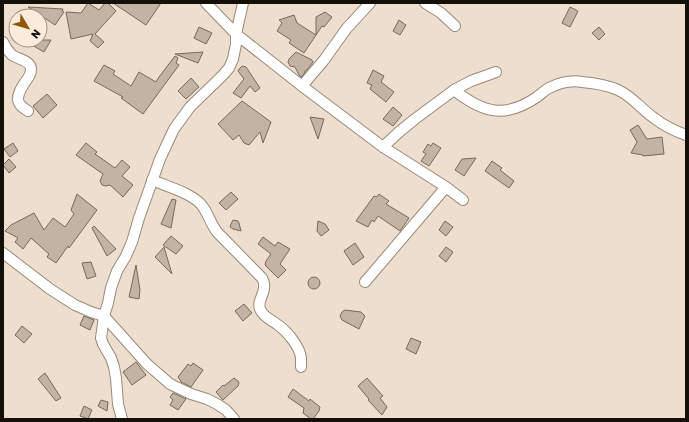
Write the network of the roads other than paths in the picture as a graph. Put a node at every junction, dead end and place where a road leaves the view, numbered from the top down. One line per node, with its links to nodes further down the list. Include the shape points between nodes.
1 (206, 3): 6 (street)
2 (243, 3): 6 (street)
3 (370, 3): 9 (street)
4 (424, 3): 5 (street, via 441,13)
5 (455, 26)
6 (236, 34): 9 (street); 14 (street, via 234,55 229,68 190,107 174,129)
7 (3, 42): 11 (street, via 13,55 31,68 18,101)
8 (496, 72): 10 (street)
9 (302, 86): 13 (street)
10 (454, 90): 12 (street, via 474,104 499,112 520,106 549,88 580,81 618,90 653,118); 13 (street, via 415,118)
11 (28, 111)
12 (686, 135)
13 (383, 147): 15 (street)
14 (152, 180): 19 (street, via 132,242 117,271); 20 (street, via 187,195 203,206 217,232 262,278 264,290 259,307 297,346)
15 (446, 187): 16 (street); 18 (street)
16 (463, 200)
17 (3, 253): 19 (street, via 50,289 75,304)
18 (365, 282)
19 (104, 316): 21 (street, via 101,338 114,367); 22 (street, via 147,364 170,384 217,404)
20 (301, 367)
21 (122, 419)
22 (234, 419)

